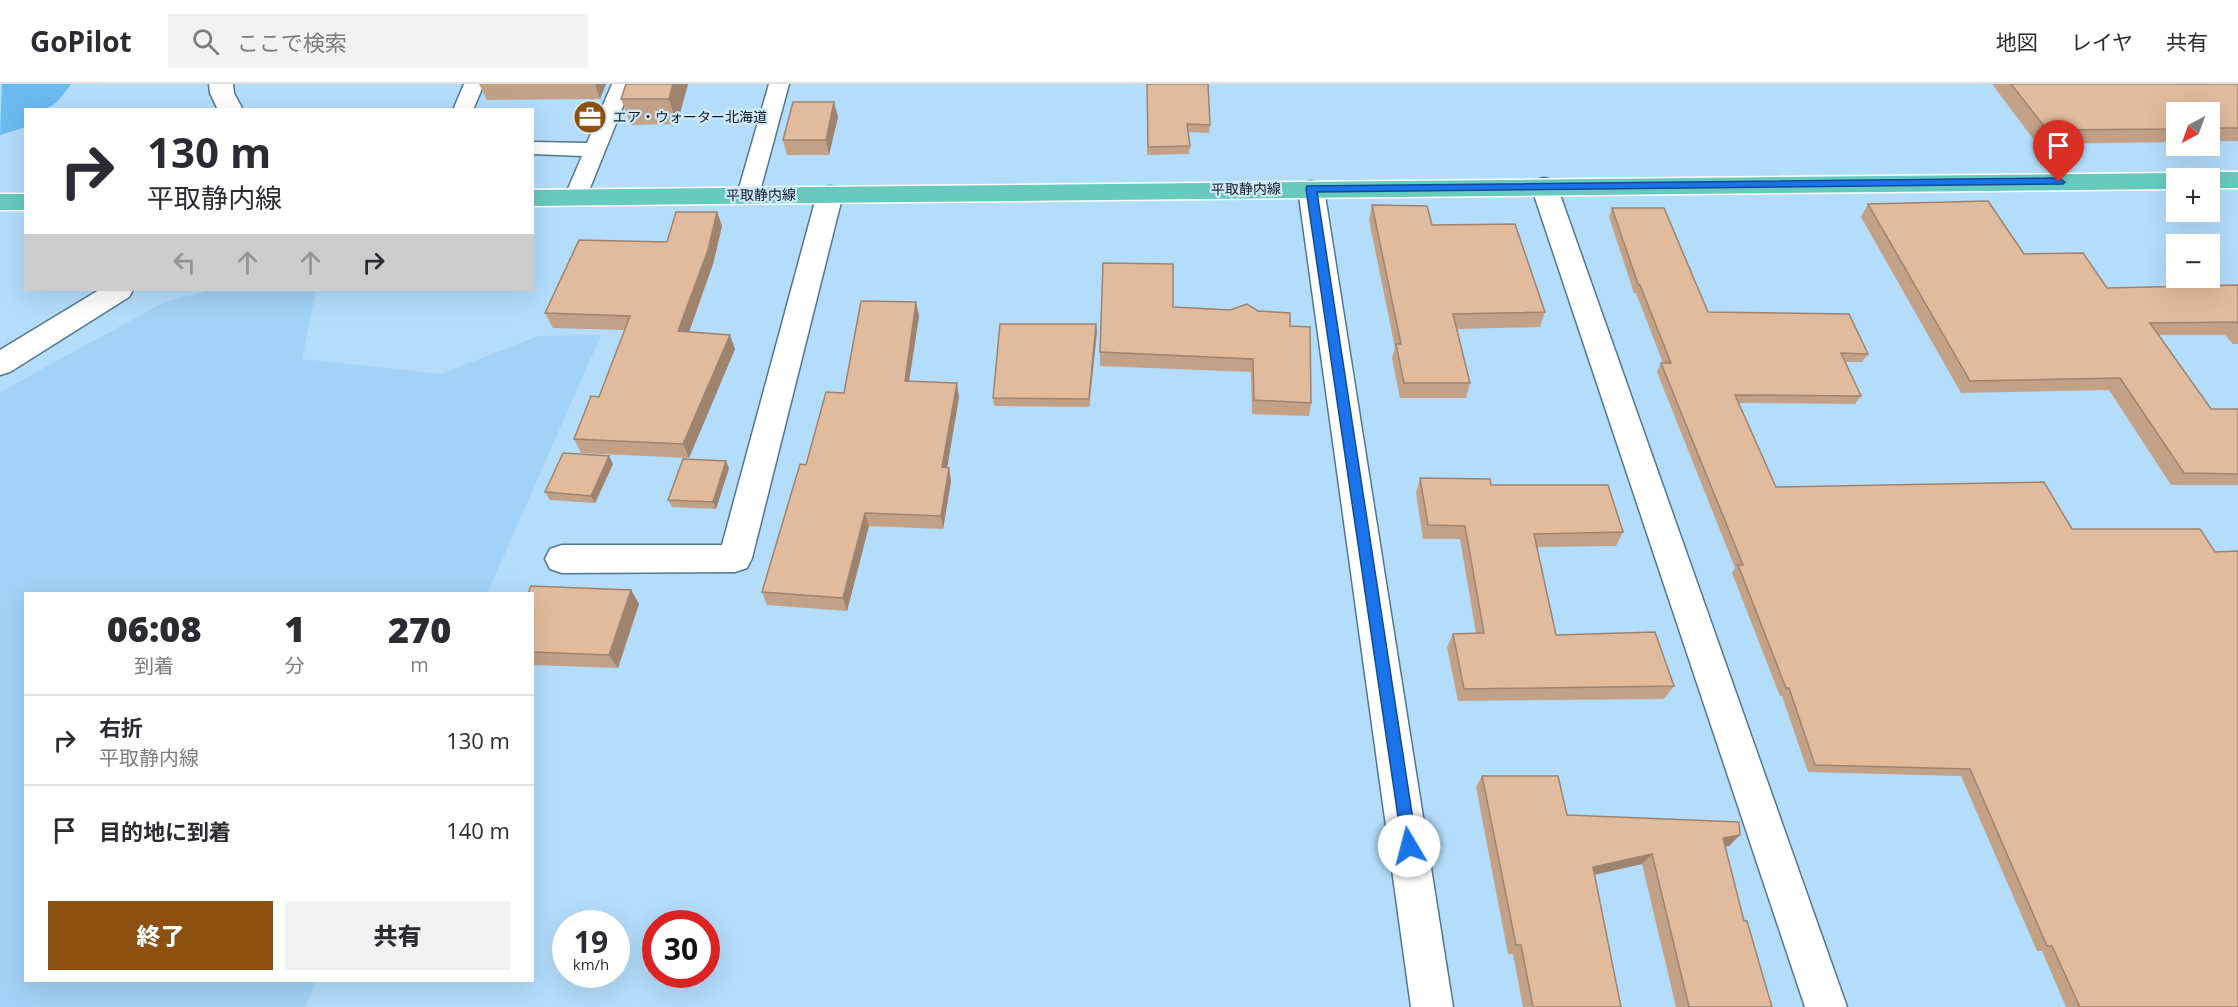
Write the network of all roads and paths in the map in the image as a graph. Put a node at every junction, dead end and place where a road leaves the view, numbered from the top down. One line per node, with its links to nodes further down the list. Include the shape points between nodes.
1 (221, 84): 5 (street)
2 (474, 84): 6 (lane)
3 (622, 84): 8 (lane)
4 (779, 84): 15 (lane)
5 (230, 108)
6 (464, 108)
7 (534, 148): 8 (lane)
8 (595, 150): 17 (lane)
9 (2220, 180): 10 (main road)
10 (2238, 180)
11 (2166, 181): 12 (main road, 平取静内線)
12 (1544, 186): 13 (main road, 平取静内線); 24 (street)
13 (1311, 189): 14 (main road, 平取静内線); 23 (street)
14 (830, 194): 15 (main road, 平取静内線); 22 (street, via 735,558)
15 (748, 195): 17 (main road, 平取静内線)
16 (534, 198): 17 (main road, 平取静内線)
17 (576, 198)
18 (0, 202): 19 (main road)
19 (24, 202)
20 (117, 291): 21 (street)
21 (0, 364)
22 (562, 559)
23 (1432, 1007)
24 (1826, 1007)

